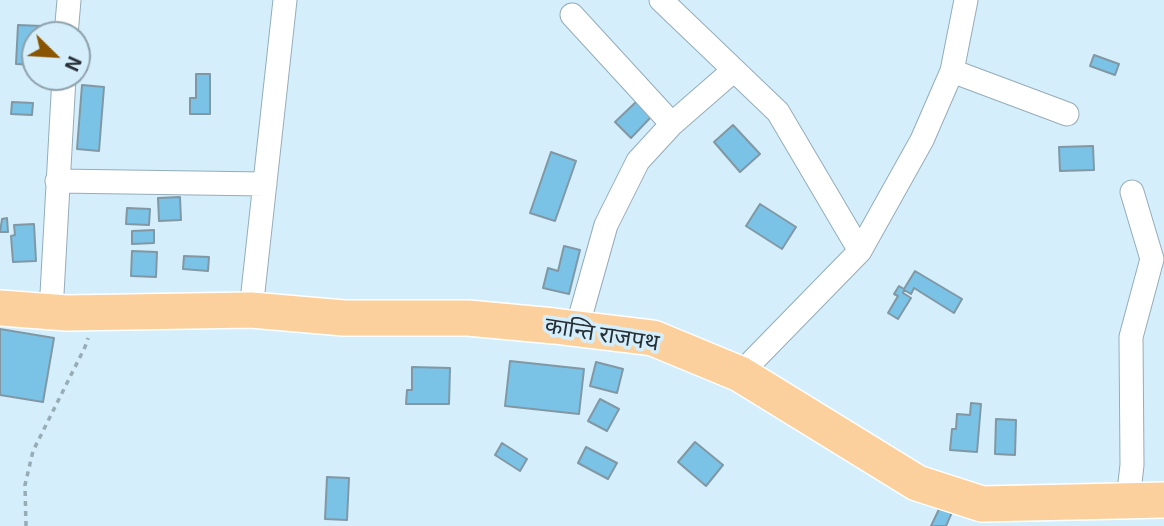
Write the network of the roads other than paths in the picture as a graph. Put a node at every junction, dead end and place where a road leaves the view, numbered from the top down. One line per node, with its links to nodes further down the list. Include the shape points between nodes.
1 (69, 0): 6 (street)
2 (285, 0): 13 (street)
3 (661, 0): 7 (street)
4 (967, 0): 8 (street)
5 (572, 15): 11 (street)
6 (67, 21)
7 (734, 70): 11 (street); 15 (street, via 778,112)
8 (952, 71): 10 (street); 15 (street, via 922,140)
9 (63, 91): 12 (street)
10 (1067, 114)
11 (672, 124): 20 (street, via 638,161 606,225)
12 (57, 181): 13 (street); 19 (street)
13 (265, 184): 18 (street)
14 (1132, 192): 16 (street)
15 (860, 251): 21 (street)
16 (1158, 256): 22 (street, via 1131,337)
17 (4, 305): 19 (main road, कान्ति राजपथ)
18 (251, 310): 19 (main road, कान्ति राजपथ); 20 (main road, कान्ति राजपथ, via 344,318 468,318)
19 (51, 312)
20 (577, 328): 21 (main road, कान्ति राजपथ, via 653,338)
21 (740, 374): 24 (main road, कान्ति राजपथ, via 917,483)
22 (1128, 500): 23 (main road, कान्ति राजपथ); 24 (main road, कान्ति राजपथ)
23 (1164, 500)
24 (978, 515)

